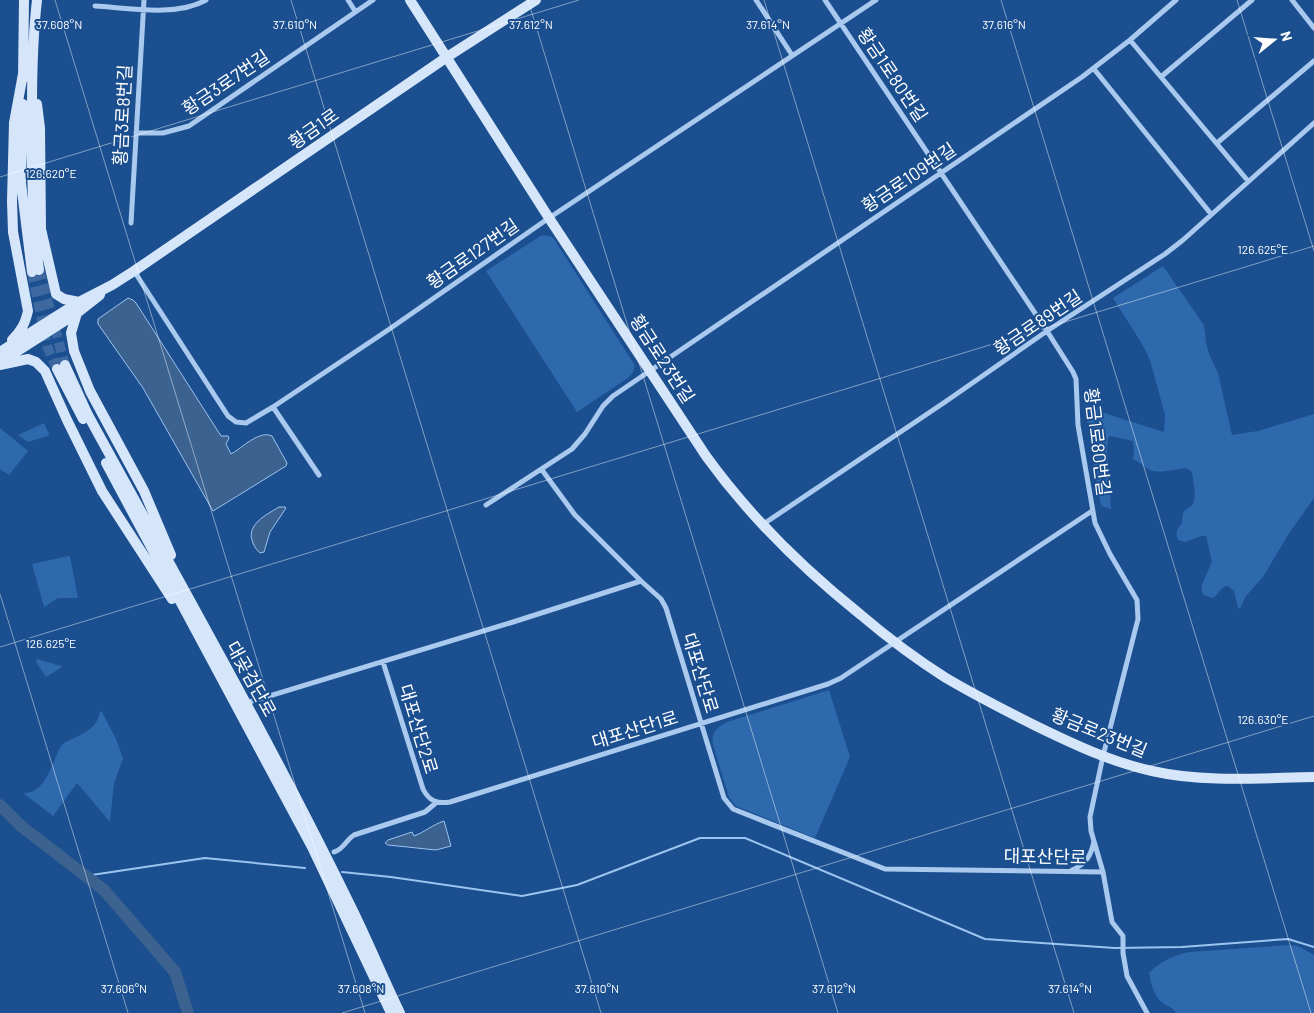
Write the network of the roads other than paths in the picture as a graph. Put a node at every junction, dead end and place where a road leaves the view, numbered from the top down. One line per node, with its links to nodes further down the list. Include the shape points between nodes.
1 (24, 0): 25 (main road)
2 (144, 0): 16 (street, 황금3로8번길)
3 (206, 0): 16 (street, via 178,9)
4 (348, 0): 17 (street)
5 (372, 0): 17 (street, 황금3로7번길)
6 (410, 0): 22 (main road, 황금로23번길)
7 (536, 0): 22 (main road, 황금1로)
8 (756, 0): 21 (street)
9 (825, 0): 18 (street, 황금1로80번길)
10 (876, 0): 18 (street, 황금로127번길)
11 (1176, 0): 20 (street, 황금로109번길)
12 (1252, 0): 26 (street)
13 (1292, 0): 19 (street)
14 (37, 4): 25 (main road)
15 (96, 6): 16 (street)
16 (143, 8): 28 (street, 황금3로8번길)
17 (355, 11): 28 (street, 황금3로7번길, via 189,126 163,134)
18 (841, 23): 21 (street, 황금로127번길); 30 (street, 황금1로80번길)
19 (1314, 28)
20 (1130, 40): 24 (street, 황금로109번길); 26 (street)
21 (792, 55): 33 (street, 황금로127번길)
22 (447, 57): 33 (main road, 황금로23번길); 36 (main road, 황금1로)
23 (1314, 60): 29 (street)
24 (1094, 69): 30 (street, 황금로109번길); 32 (street)
25 (28, 71): 35 (main road, via 21,183); 38 (main road, via 40,128 41,229 56,294); 42 (main road, via 14,123 12,201 13,232 28,312 20,332)
26 (1162, 76): 29 (street)
27 (1314, 123): 31 (street, 황금로89번길)
28 (136, 133): 34 (street, 황금3로8번길)
29 (1218, 143): 31 (street)
30 (941, 173): 41 (street, 황금1로80번길); 44 (street, 황금로109번길)
31 (1248, 181): 32 (street, 황금로89번길)
32 (1211, 214): 41 (street, 황금로89번길, via 1165,254)
33 (549, 218): 44 (main road, 황금로23번길); 45 (street, 황금로127번길)
34 (131, 223)
35 (36, 271)
36 (134, 271): 37 (main road, 황금1로); 45 (street, 황금로127번길, via 232,420 246,423)
37 (112, 285): 38 (main road, 황금1로); 39 (main road, 황금1로)
38 (79, 302): 40 (main road, 황금1로)
39 (77, 313): 40 (main road, 황금1로); 52 (main road, via 71,332 74,351 90,391 144,491)
40 (51, 325): 42 (main road); 43 (main road)
41 (1048, 331): 49 (street, 황금1로80번길, via 1076,379 1078,425); 50 (street, 황금로89번길)
42 (0, 352)
43 (0, 364): 55 (main road, via 28,359 45,371 102,491)
44 (650, 371): 46 (street, 황금로109번길, via 608,400 572,449); 50 (main road, 황금로23번길, via 718,473)
45 (273, 407): 47 (street)
46 (542, 470): 48 (street, 황금로109번길); 51 (street, 대포산단로, via 574,515)
47 (319, 475)
48 (486, 505)
49 (1092, 511): 53 (street); 58 (street, 황금1로80번길, via 1101,537 1134,591 1139,611)
50 (762, 526): 53 (main road, 황금로23번길, via 819,582)
51 (641, 581): 54 (street); 57 (street, 대포산단로, via 664,602)
52 (195, 611): 55 (main road, 대곶검단로, via 61,367); 56 (main road, 대곶검단로)
53 (894, 642): 57 (street, 대포산단1로, via 828,684); 58 (main road, 황금로23번길, via 975,694)
54 (383, 662): 56 (street); 60 (street, 대포산단2로, via 420,781)
55 (220, 675): 65 (main road, 대곶검단로, via 313,849)
56 (246, 703): 66 (main road, 대곶검단로, via 354,914)
57 (701, 724): 60 (street, 대포산단1로, via 458,800); 63 (street, 대포산단로, via 726,802 733,809 784,830 885,869)
58 (1103, 756): 59 (main road, 황금로23번길, via 1151,771 1189,777); 61 (street, 황금1로80번길, via 1090,817)
59 (1314, 777)
60 (434, 802): 62 (street, via 426,812 354,836)
61 (1094, 841): 63 (street, via 1088,859); 64 (street, 황금1로80번길)
62 (334, 852)
63 (1069, 871): 64 (street, 대포산단로)
64 (1103, 872): 67 (street, 황금1로80번길, via 1112,922 1124,939 1127,976)
65 (390, 1013)
66 (400, 1013)
67 (1147, 1013)

